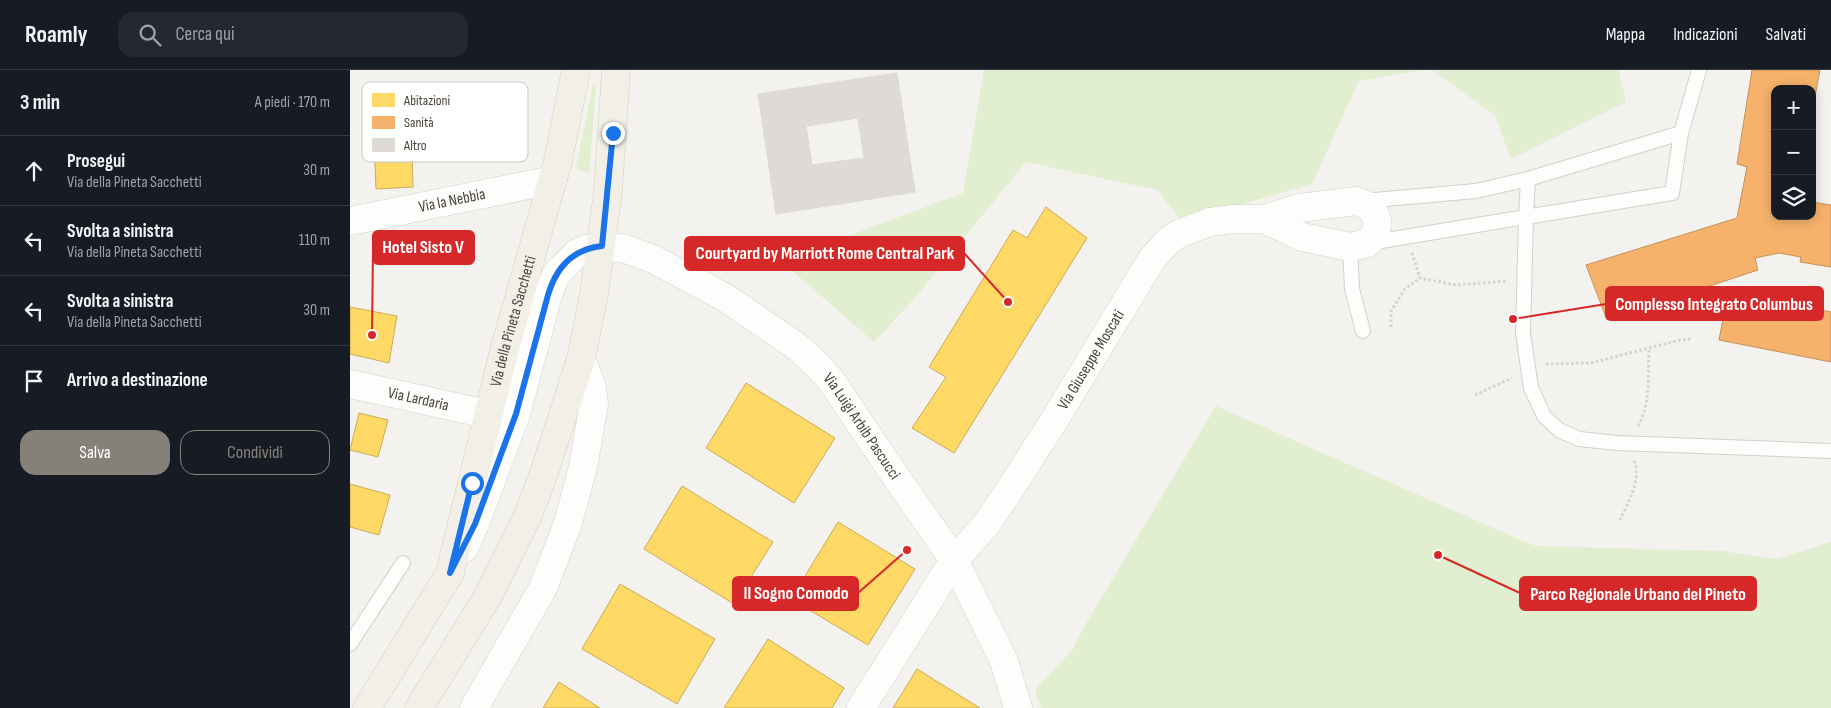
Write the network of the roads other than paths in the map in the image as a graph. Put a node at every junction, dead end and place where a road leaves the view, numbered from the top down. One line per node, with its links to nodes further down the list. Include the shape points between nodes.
1 (576, 70): 6 (main road, Via della Pineta Sacchetti)
2 (616, 70): 11 (main road)
3 (1699, 70): 4 (lane)
4 (1681, 133): 5 (lane); 8 (lane, via 1672,193)
5 (1528, 179): 7 (lane, via 1476,191); 8 (lane)
6 (553, 180): 10 (street, Via la Nebbia); 16 (main road, Via della Pineta Sacchetti)
7 (1356, 201): 9 (street, Via Giuseppe Moscati, via 1299,208); 12 (street, via 1371,207 1377,220 1376,233)
8 (1526, 217): 12 (lane); 17 (lane, via 1523,333 1531,388 1544,416 1560,430 1579,440)
9 (1264, 220): 12 (street, Via Giuseppe Moscati, via 1302,237); 18 (street, Via Giuseppe Moscati, via 1210,222 1178,234 1159,250 1005,497 985,526)
10 (350, 221)
11 (602, 246): 14 (main road); 18 (street, Via Luigi Arbib Pascucci, via 623,248 655,260 726,298 799,348 833,383); 20 (street, Via della Pineta Sacchetti, via 577,253 555,277 516,414 475,524)
12 (1359, 246): 13 (lane, via 1352,289)
13 (1363, 331)
14 (582, 359): 23 (main road, via 528,515 488,596); 24 (street, via 594,404 583,467 568,523 543,588)
15 (350, 384): 16 (street, Via Lardaria)
16 (487, 414): 20 (main road, Via della Pineta Sacchetti)
17 (1831, 451)
18 (954, 560): 25 (street, Via Giuseppe Moscati); 26 (street, Via Luigi Arbib Pascucci, via 1004,662)
19 (403, 563): 21 (lane)
20 (450, 573): 22 (main road, Via della Pineta Sacchetti)
21 (350, 644)
22 (367, 708)
23 (419, 708)
24 (474, 708)
25 (860, 708)
26 (1018, 708)

